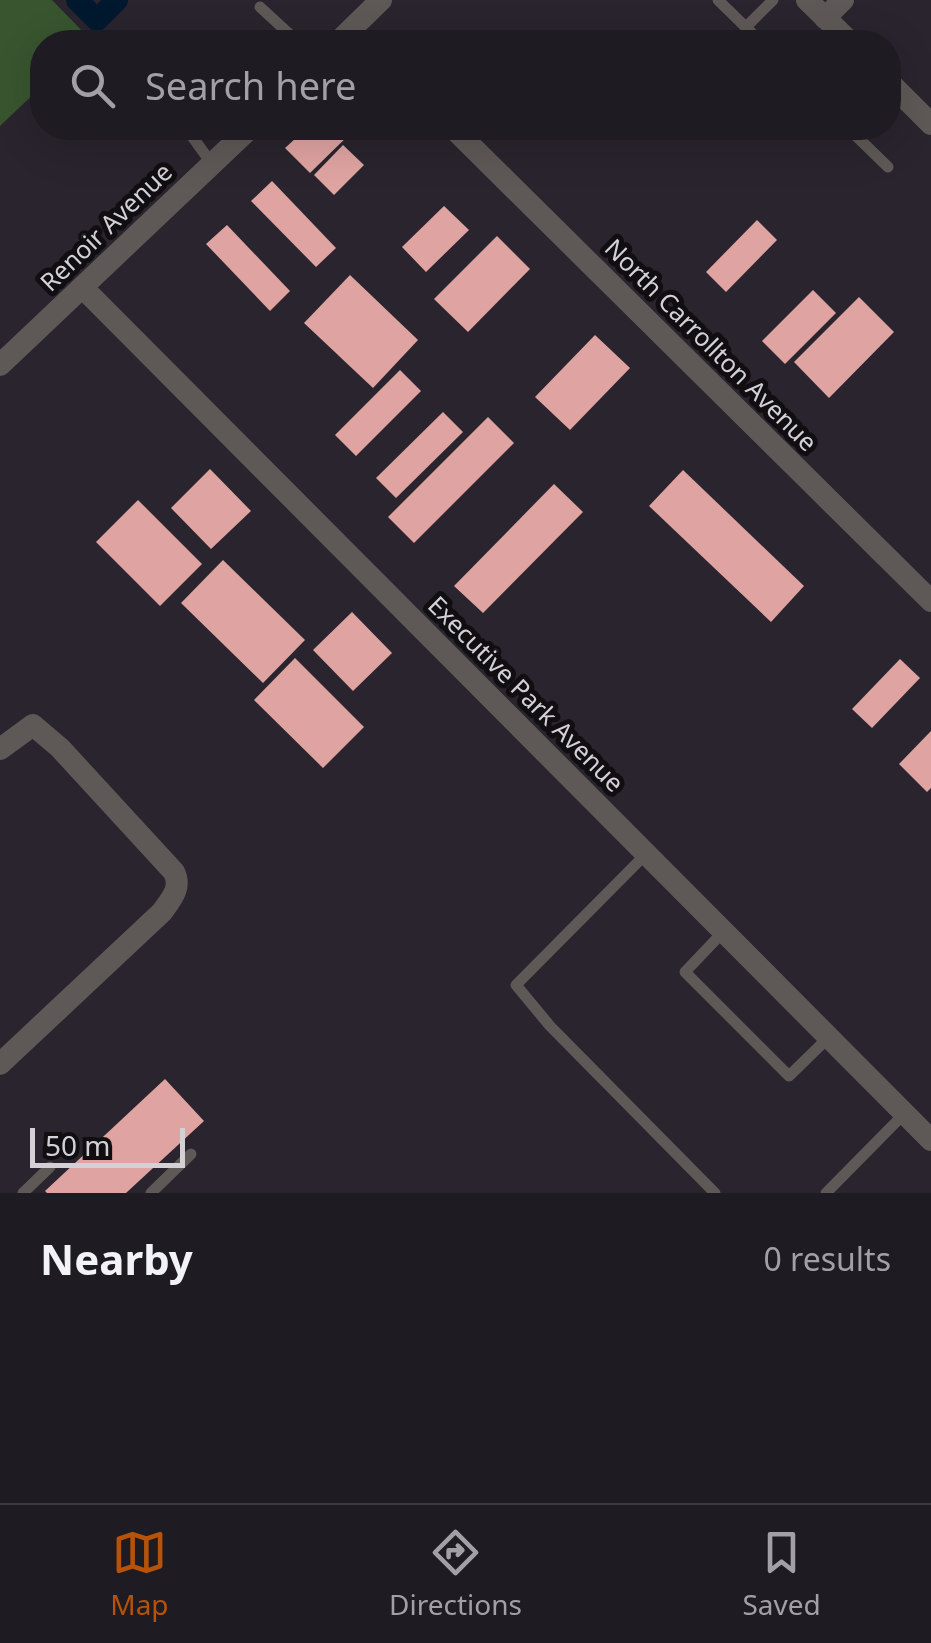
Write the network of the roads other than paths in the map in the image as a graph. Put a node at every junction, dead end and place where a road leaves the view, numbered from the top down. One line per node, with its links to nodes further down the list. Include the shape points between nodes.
1 (381, 0): 10 (street)
2 (718, 0): 8 (lane)
3 (773, 0): 8 (lane)
4 (807, 0): 7 (street)
5 (843, 0): 7 (street)
6 (260, 8): 9 (lane)
7 (825, 18): 12 (street)
8 (746, 27): 11 (lane)
9 (285, 30)
10 (359, 30)
11 (749, 30)
12 (838, 30)
13 (901, 94): 14 (street)
14 (931, 124)
15 (195, 140): 19 (lane)
16 (237, 140): 19 (street, Renoir Avenue)
17 (465, 140): 23 (street, North Carrollton Avenue)
18 (861, 140): 20 (lane)
19 (212, 164): 21 (street, Renoir Avenue)
20 (888, 166)
21 (83, 288): 22 (street, Renoir Avenue); 25 (street, Executive Park Avenue)
22 (0, 365)
23 (931, 601)
24 (0, 749): 28 (street, via 33,726 174,872 178,884 162,912)
25 (646, 854): 26 (street, Executive Park Avenue); 35 (lane, via 516,985)
26 (724, 931): 27 (street, Executive Park Avenue); 27 (lane, via 685,972 789,1076)
27 (828, 1037): 29 (street, Executive Park Avenue)
28 (0, 1064)
29 (905, 1114): 30 (street, Executive Park Avenue); 36 (lane)
30 (931, 1140)
31 (191, 1154): 34 (lane)
32 (50, 1167): 33 (lane)
33 (23, 1193)
34 (151, 1193)
35 (715, 1193)
36 (826, 1193)

